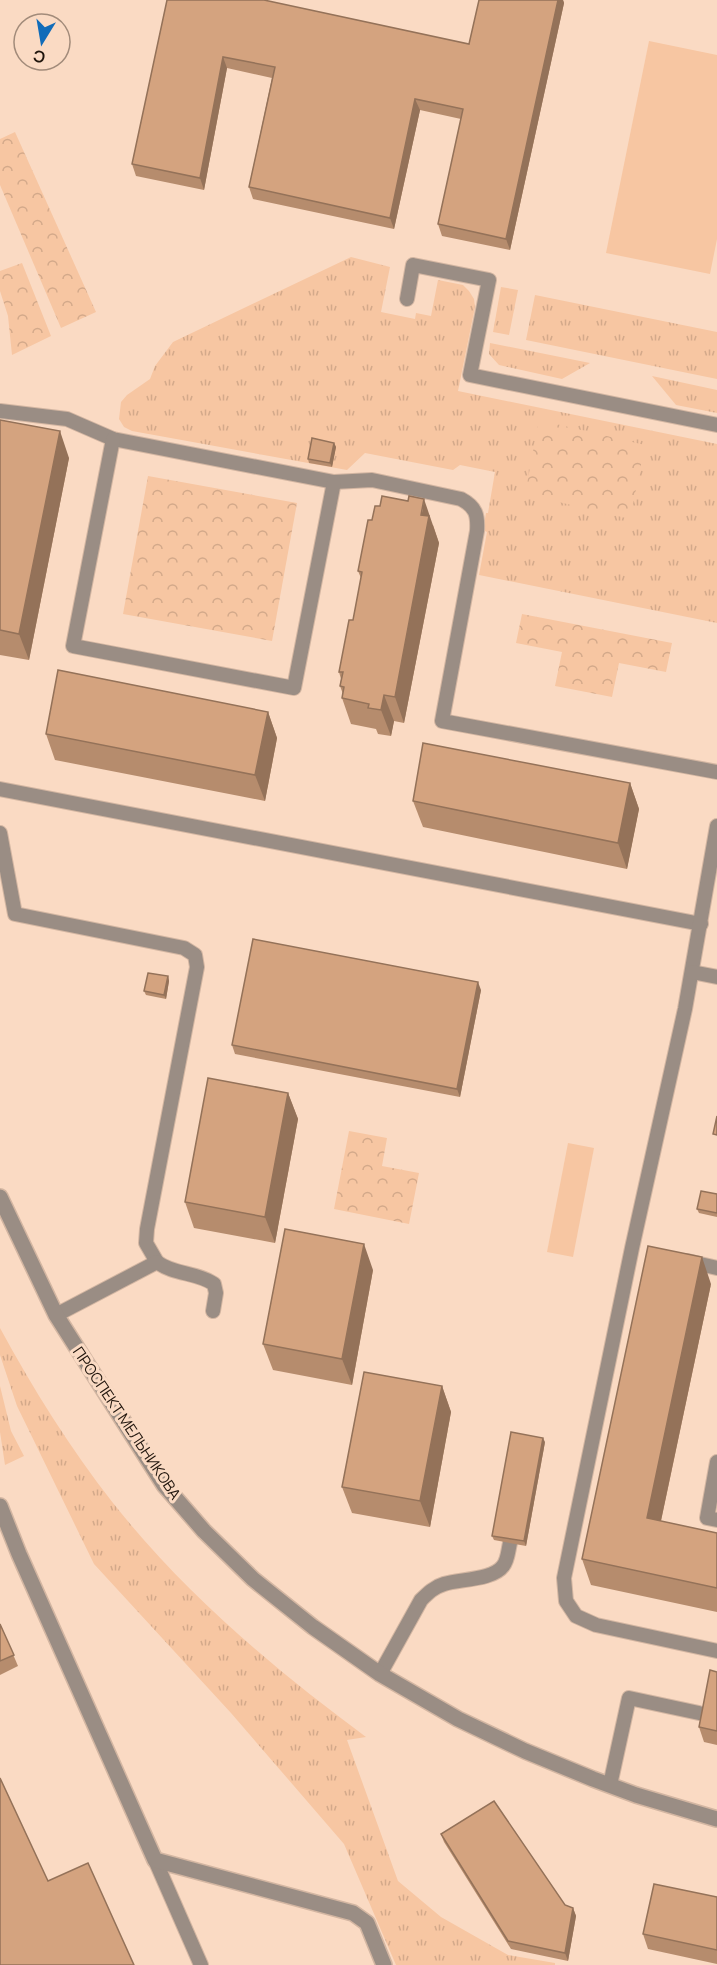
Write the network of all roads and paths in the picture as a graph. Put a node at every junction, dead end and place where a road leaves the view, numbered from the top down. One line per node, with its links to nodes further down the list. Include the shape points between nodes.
1 (407, 299): 3 (lane, via 413,265 489,280 470,375)
2 (0, 411): 4 (lane, via 67,419)
3 (717, 425)
4 (113, 439): 5 (lane); 5 (lane, via 74,646 84,648 294,688)
5 (334, 482): 6 (lane, via 372,480 461,500 476,510 477,531 442,722)
6 (717, 772)
7 (0, 789): 10 (lane)
8 (717, 826): 10 (lane)
9 (0, 833): 15 (lane, via 15,914 184,948 195,956 147,1229 147,1243)
10 (701, 924): 11 (lane)
11 (692, 972): 12 (lane); 23 (lane, via 637,1250 564,1578 566,1600 576,1616 596,1625)
12 (717, 977)
13 (0, 1197): 18 (street, ПРОСПЕКТ МЕЛЬНИКОВА)
14 (674, 1258): 16 (lane)
15 (157, 1262): 17 (lane, via 214,1284); 18 (lane)
16 (717, 1268)
17 (213, 1311)
18 (56, 1315): 24 (street, ПРОСПЕКТ МЕЛЬНИКОВА, via 164,1485 204,1531 253,1579)
19 (717, 1462): 21 (lane, via 707,1518)
20 (0, 1506): 28 (street)
21 (717, 1520)
22 (510, 1543): 24 (lane, via 507,1560 494,1574 429,1591)
23 (717, 1651)
24 (380, 1674): 26 (street, ПРОСПЕКТ МЕЛЬНИКОВА, via 477,1728)
25 (699, 1713): 26 (lane, via 629,1698)
26 (610, 1785): 27 (street, ПРОСПЕКТ МЕЛЬНИКОВА)
27 (717, 1819)
28 (155, 1860): 29 (lane); 30 (street, via 353,1913 367,1923)
29 (201, 1965)
30 (384, 1965)

